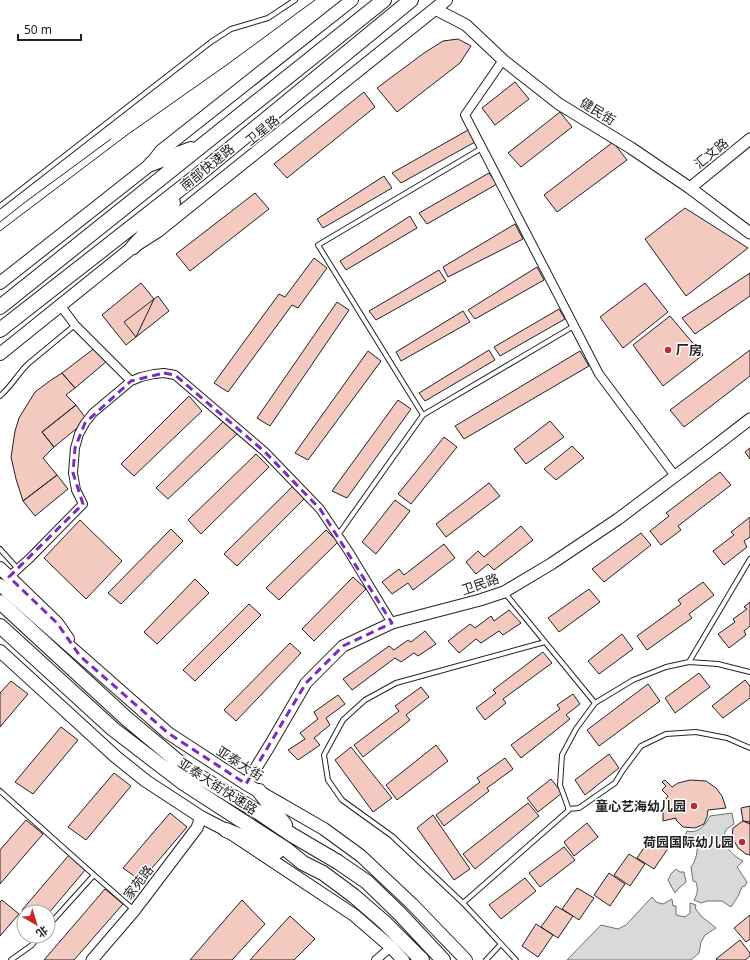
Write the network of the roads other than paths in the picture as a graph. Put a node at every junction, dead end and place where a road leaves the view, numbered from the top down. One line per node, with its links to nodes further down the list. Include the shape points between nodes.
1 (294, 0): 14 (lane, via 268,18 231,29 211,42)
2 (352, 0): 11 (main road, via 161,151)
3 (384, 0): 9 (highway, 南部快速路)
4 (411, 0): 12 (highway, 南部快速路)
5 (446, 0): 6 (main road, 卫星路)
6 (435, 10): 7 (street, 健民街, via 466,25); 16 (main road, 卫星路, via 158,231)
7 (503, 60): 10 (street, via 465,115); 13 (street, 健民街, via 559,104)
8 (750, 139): 13 (street, 汇文路)
9 (203, 145): 11 (highway); 19 (highway, 南部快速路)
10 (482, 148): 21 (street); 26 (lane, via 318,245)
11 (151, 164): 17 (main road)
12 (198, 175): 16 (highway); 22 (highway, 南部快速路)
13 (690, 188): 15 (street, 健民街)
14 (0, 206)
15 (750, 232)
16 (133, 247): 18 (main road, 卫星路)
17 (2, 280)
18 (60, 305): 20 (street); 23 (main road, 卫星路)
19 (0, 307)
20 (75, 325): 24 (street); 25 (lane, via 29,363)
21 (574, 326): 26 (lane); 28 (street, via 599,374)
22 (0, 330)
23 (0, 354)
24 (131, 381): 29 (street, via 154,374 175,375 265,452 320,509); 33 (street, via 93,413 79,434 73,473 76,490 83,504)
25 (0, 396)
26 (423, 415): 29 (lane)
27 (750, 419): 28 (street, 卫民路)
28 (675, 476): 34 (street, 卫民路, via 618,519)
29 (338, 535): 36 (street)
30 (0, 549): 33 (lane)
31 (750, 559): 40 (lane)
32 (0, 568): 33 (main road, 亚泰大街)
33 (9, 577): 44 (main road, 亚泰大街, via 80,656 168,733)
34 (504, 592): 36 (street, 卫民路); 38 (lane)
35 (0, 602): 50 (highway, 亚泰大街快速路, via 126,719 187,769)
36 (392, 623): 44 (street, 卫民路, via 342,646 306,683)
37 (0, 626): 51 (highway, 亚泰大街快速路, via 114,729 182,782)
38 (545, 642): 42 (lane); 53 (lane, via 396,683 365,700 343,720 324,755 328,780 342,800 392,836)
39 (0, 651): 48 (main road, via 116,757 146,781)
40 (689, 662): 41 (lane, via 718,664); 42 (lane, via 666,667 633,680)
41 (750, 672)
42 (595, 703): 47 (lane, via 576,729 562,755 560,785)
43 (750, 748): 47 (lane, via 727,738 696,732 666,734 641,746 615,783 579,808)
44 (246, 784): 46 (main road, 亚泰大街)
45 (0, 791): 52 (lane)
46 (259, 791): 50 (highway); 65 (main road, 亚泰大街, via 324,829 361,856)
47 (568, 809): 53 (lane)
48 (201, 817): 49 (main road); 54 (street, 家苑路, via 197,828)
49 (226, 830): 51 (highway); 58 (main road, via 354,915)
50 (292, 835): 64 (highway, 亚泰大街快速路, via 367,882)
51 (303, 863): 63 (highway, 亚泰大街快速路, via 323,873 354,896)
52 (94, 875): 54 (lane); 55 (lane)
53 (463, 903): 57 (lane)
54 (134, 910): 60 (street, 家苑路)
55 (56, 917)
56 (33, 944): 59 (lane)
57 (501, 944): 66 (lane); 67 (lane)
58 (391, 947): 61 (street); 62 (main road)
59 (11, 960)
60 (92, 960)
61 (376, 960)
62 (403, 960)
63 (422, 960)
64 (443, 960)
65 (466, 960)
66 (486, 960)
67 (516, 960)

